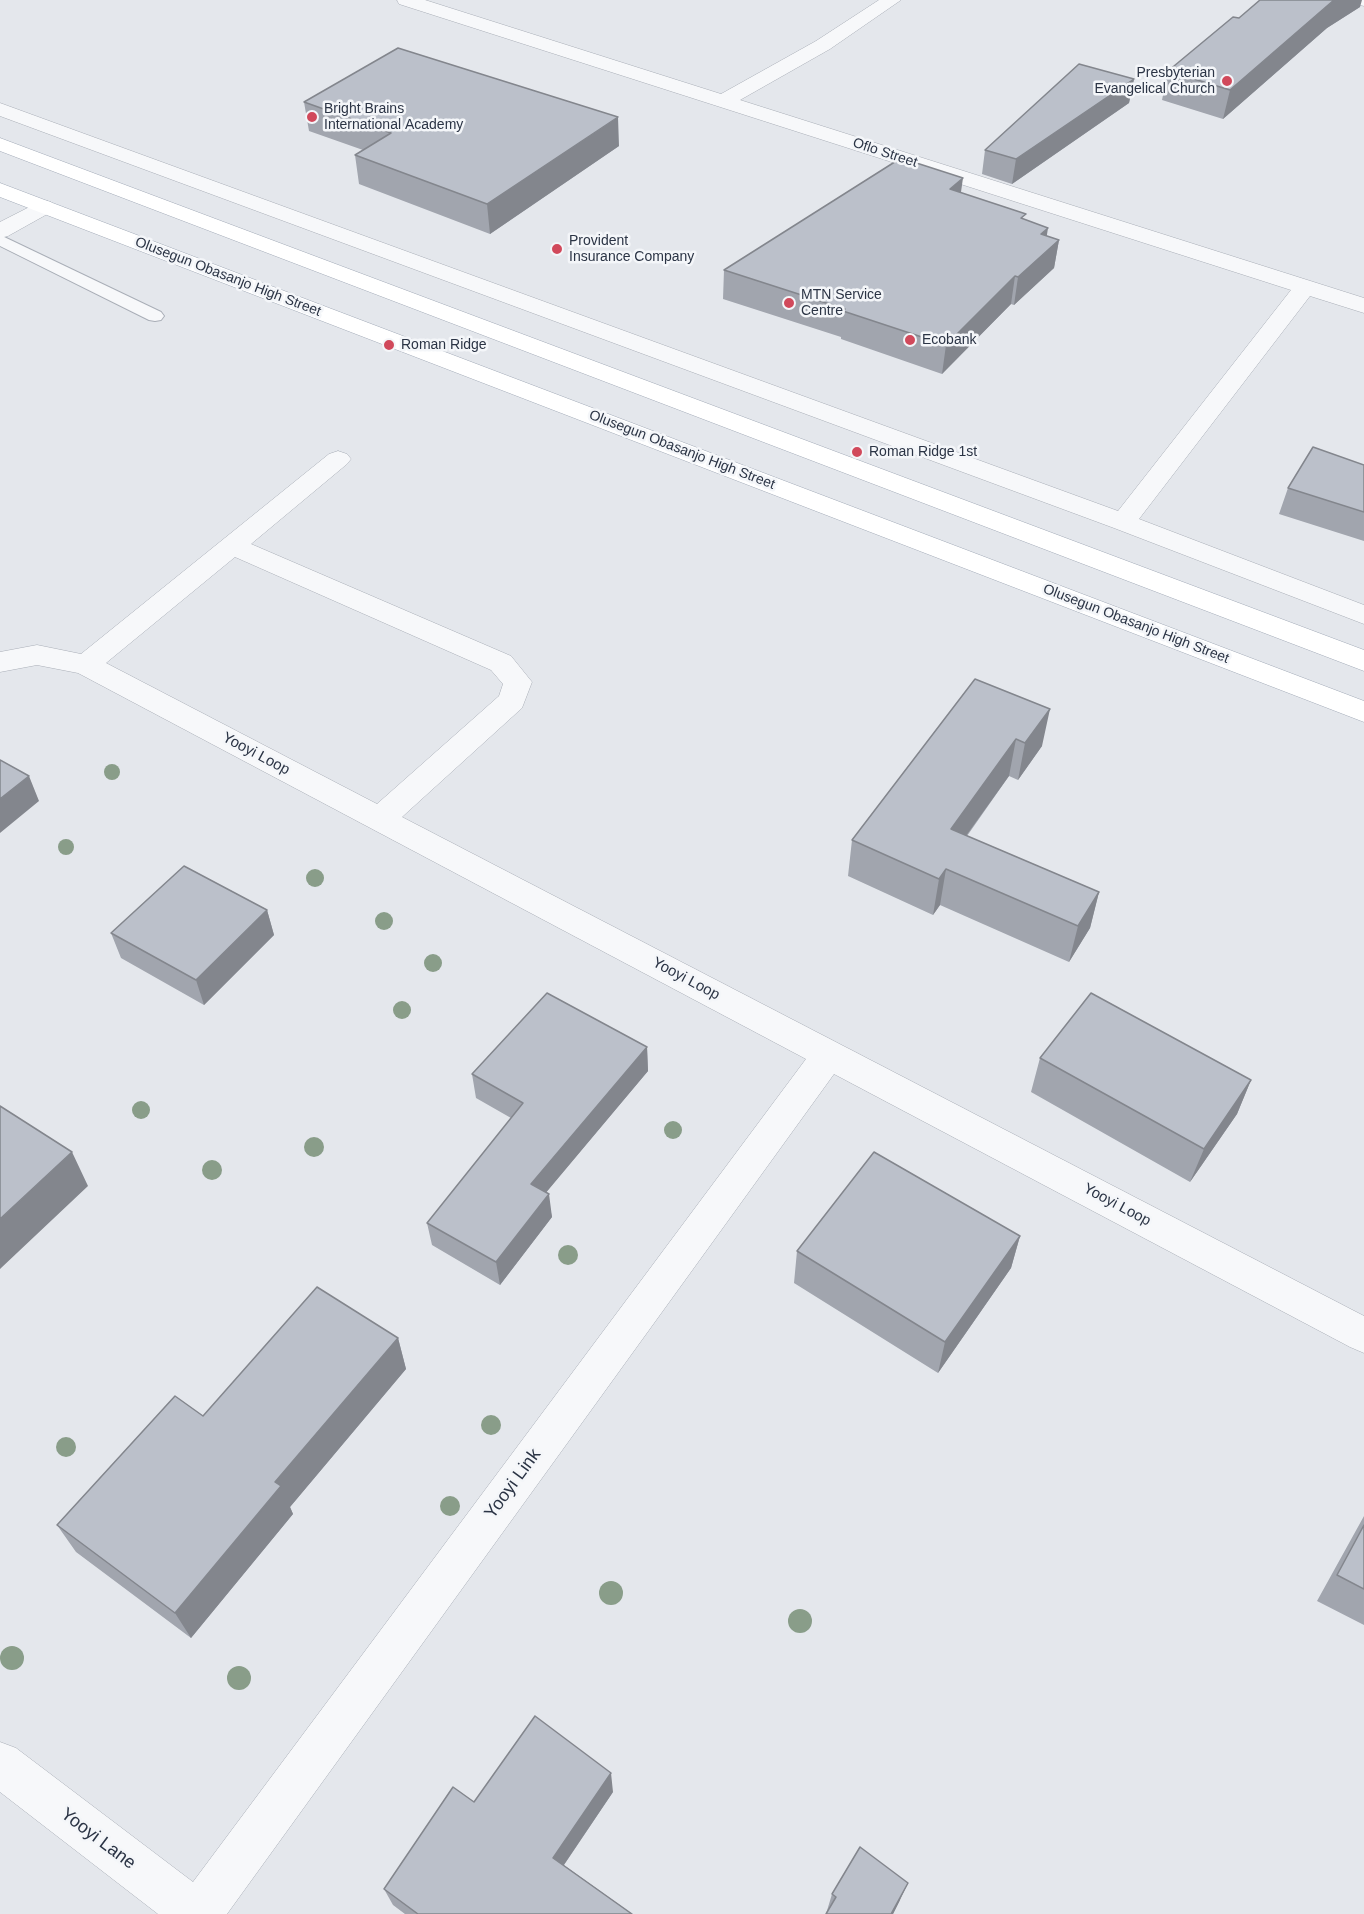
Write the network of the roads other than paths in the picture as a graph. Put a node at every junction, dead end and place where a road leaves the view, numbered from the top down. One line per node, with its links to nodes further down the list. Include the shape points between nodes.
1 (406, 0): 3 (street, Oflo Street)
2 (892, 0): 3 (street, via 823,45)
3 (723, 101): 10 (street, Oflo Street)
4 (0, 110): 14 (street)
5 (0, 144): 17 (main road)
6 (0, 189): 7 (main road, Olusegun Obasanjo High Street)
7 (43, 207): 8 (street); 20 (main road, Olusegun Obasanjo High Street)
8 (0, 231)
9 (0, 240): 12 (lane)
10 (1305, 288): 11 (street, Oflo Street); 14 (street)
11 (1364, 306)
12 (156, 316)
13 (338, 459): 15 (street)
14 (1123, 522): 16 (street)
15 (232, 546): 19 (street); 21 (street, via 501,663 518,682 512,701)
16 (1364, 615)
17 (1364, 661)
18 (0, 662): 19 (street, Yooyi Loop, via 37,655)
19 (86, 665): 21 (street, Yooyi Loop)
20 (1364, 712)
21 (380, 819): 22 (street, Yooyi Loop)
22 (829, 1054): 23 (street, Yooyi Loop); 25 (street, Yooyi Link)
23 (1364, 1335)
24 (0, 1764): 25 (street, Yooyi Lane)
25 (197, 1914)

